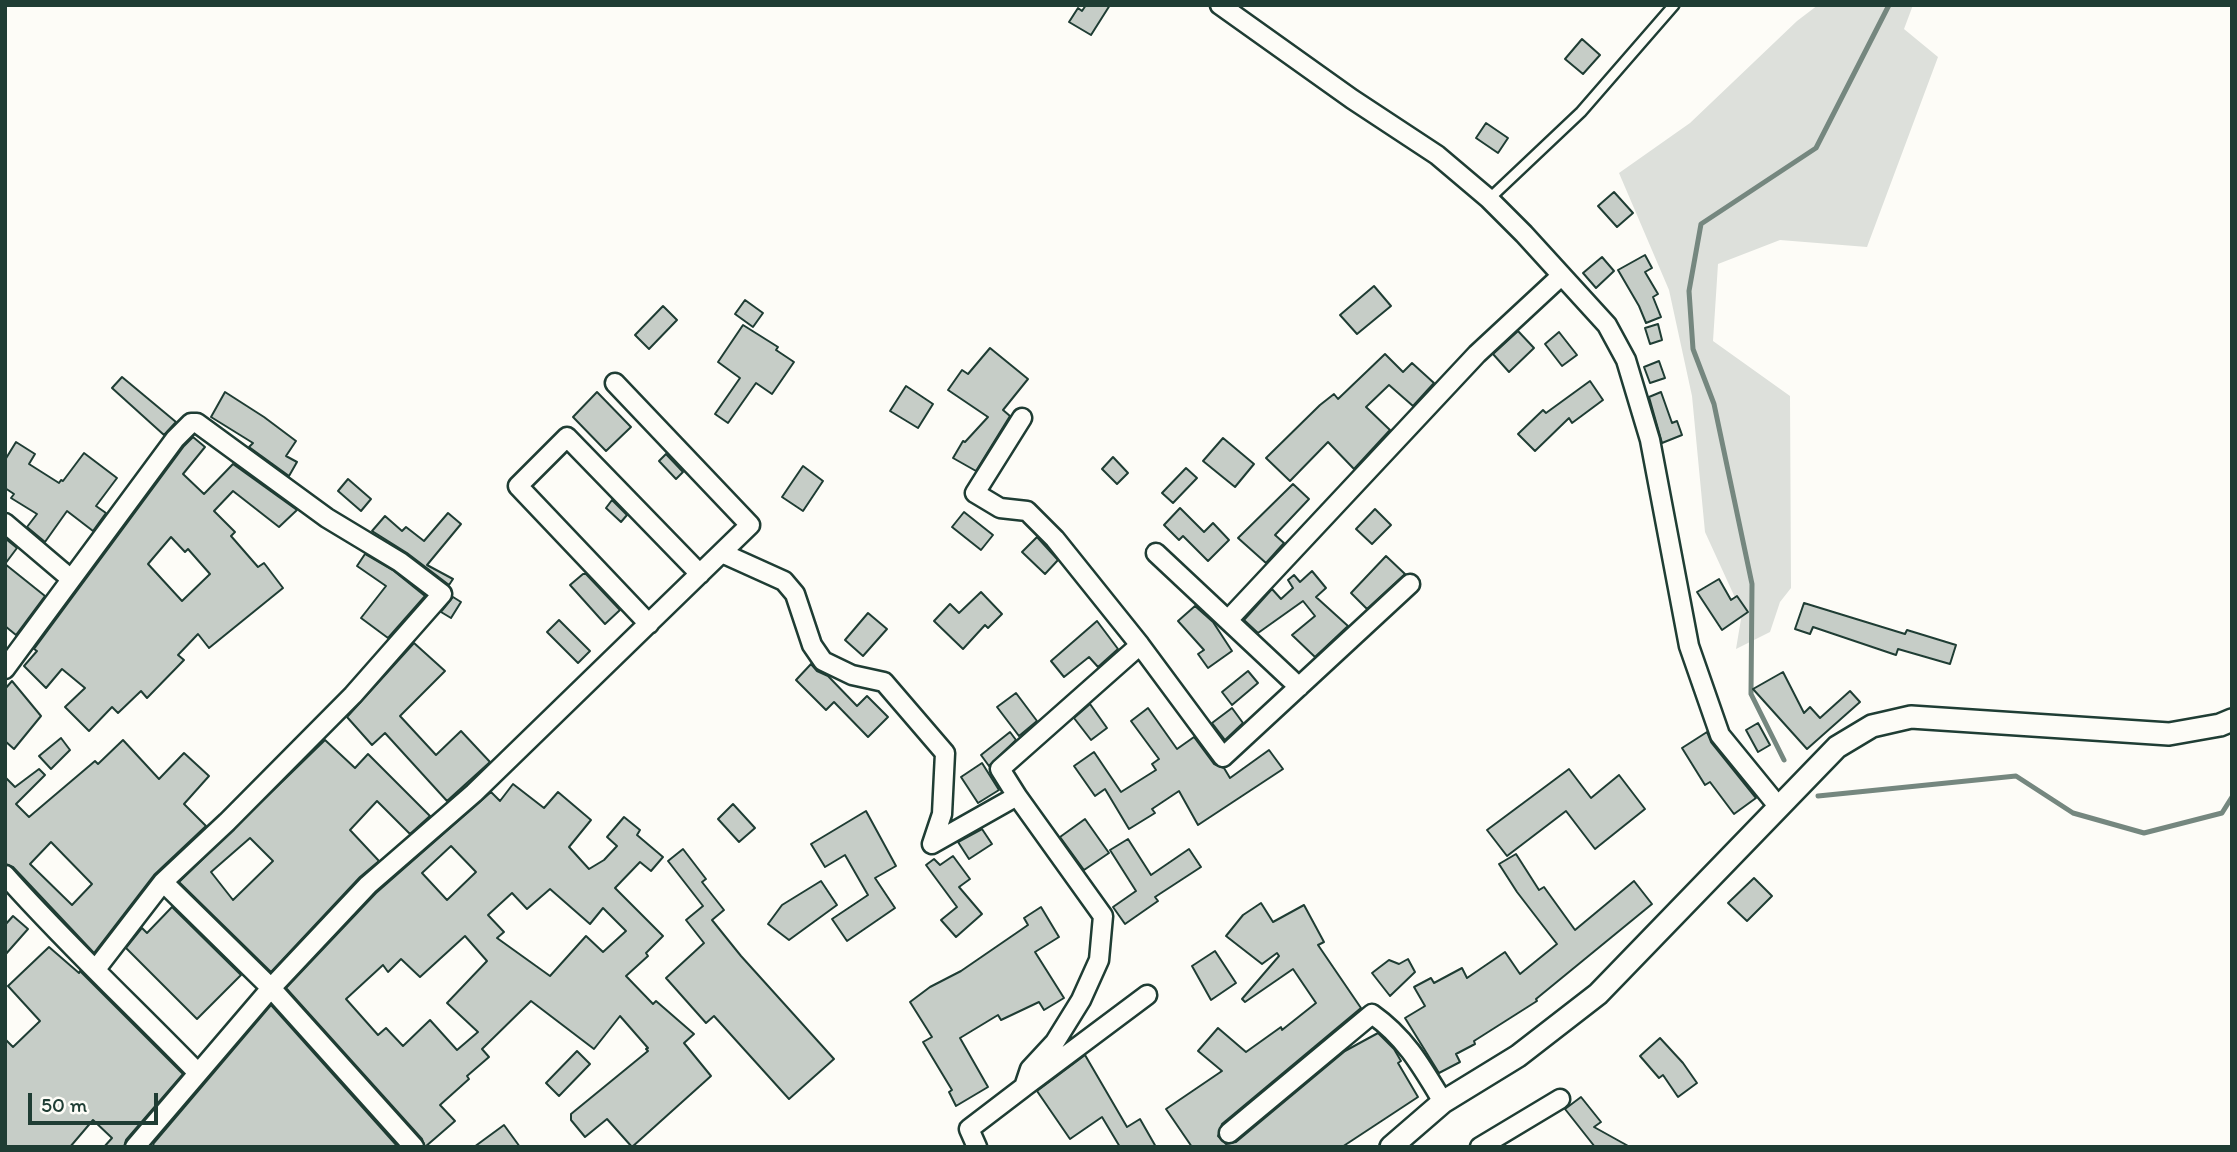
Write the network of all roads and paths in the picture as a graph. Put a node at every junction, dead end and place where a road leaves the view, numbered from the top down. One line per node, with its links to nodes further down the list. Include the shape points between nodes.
1 (1220, 5): 3 (street, via 1437,155)
2 (1674, 5): 3 (lane, via 1581,112)
3 (1489, 199): 4 (street)
4 (1561, 276): 13 (street, via 1477,354); 20 (street, via 1607,325 1626,360 1650,440 1689,646 1720,735)
5 (615, 383): 8 (street, via 750,525)
6 (1022, 418): 15 (street, via 975,493 1000,508 1027,511)
7 (5, 523): 11 (street)
8 (722, 553): 10 (street); 19 (street, via 784,581 795,594 811,645 822,662 884,682 945,753 942,814 932,844)
9 (1156, 553): 13 (street)
10 (700, 575): 14 (street); 14 (street, via 567,436 518,486)
11 (71, 579): 16 (street); 22 (street, via 175,439 191,423 197,423 442,594 353,695)
12 (1410, 584): 17 (street)
13 (1228, 620): 17 (street)
14 (649, 624): 24 (street, via 474,793 368,885)
15 (1140, 645): 17 (street, via 1223,757); 19 (street, via 1000,769)
16 (5, 669)
17 (1299, 687)
18 (2232, 720): 20 (street, via 2169,734 1911,717 1872,726 1837,747)
19 (1017, 796): 27 (street, via 1103,916 1099,960 1081,1000 1055,1042 1030,1069)
20 (1778, 806): 29 (street, via 1598,993 1518,1056)
21 (5, 875): 23 (street)
22 (163, 882): 23 (street); 24 (street)
23 (96, 969): 26 (street)
24 (271, 988): 26 (street); 32 (street)
25 (1147, 995): 27 (street)
26 (198, 1073): 31 (street)
27 (1024, 1087): 33 (street, via 969,1129)
28 (1560, 1099): 35 (street)
29 (1443, 1102): 30 (street, via 1413,1053 1391,1027 1372,1014); 34 (street)
30 (1229, 1133)
31 (135, 1147)
32 (414, 1147)
33 (977, 1147)
34 (1391, 1147)
35 (1480, 1147)

